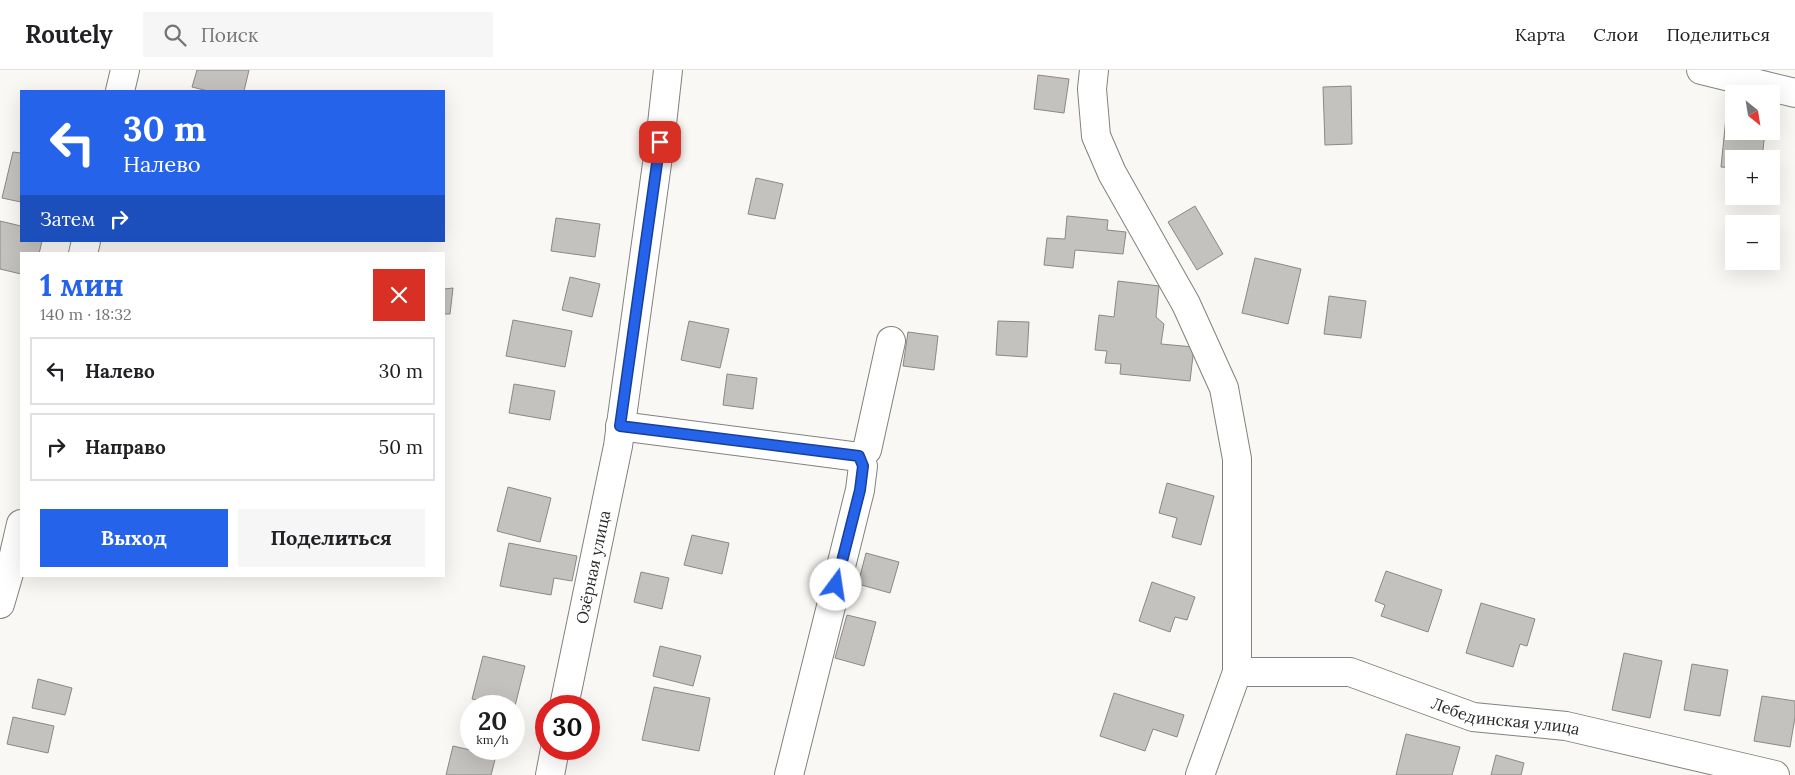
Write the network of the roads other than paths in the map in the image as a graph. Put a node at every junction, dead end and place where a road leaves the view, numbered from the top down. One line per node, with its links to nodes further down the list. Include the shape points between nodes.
1 (125, 70): 5 (street)
2 (668, 70): 8 (street, Озёрная улица)
3 (1094, 70): 12 (street, via 1092,89 1096,136 1112,174 1186,304 1224,388 1237,459)
4 (1701, 70): 6 (street)
5 (120, 90)
6 (1795, 93)
7 (891, 341): 9 (street, via 866,450)
8 (620, 426): 9 (street); 13 (street, Озёрная улица)
9 (859, 456): 16 (street, via 863,466 860,490)
10 (20, 528): 11 (street)
11 (0, 604)
12 (1237, 672): 17 (street); 18 (street, Лебединская улица, via 1350,672 1473,716 1566,726)
13 (566, 695)
14 (553, 760): 15 (street)
15 (550, 775)
16 (788, 775)
17 (1200, 775)
18 (1775, 775)

